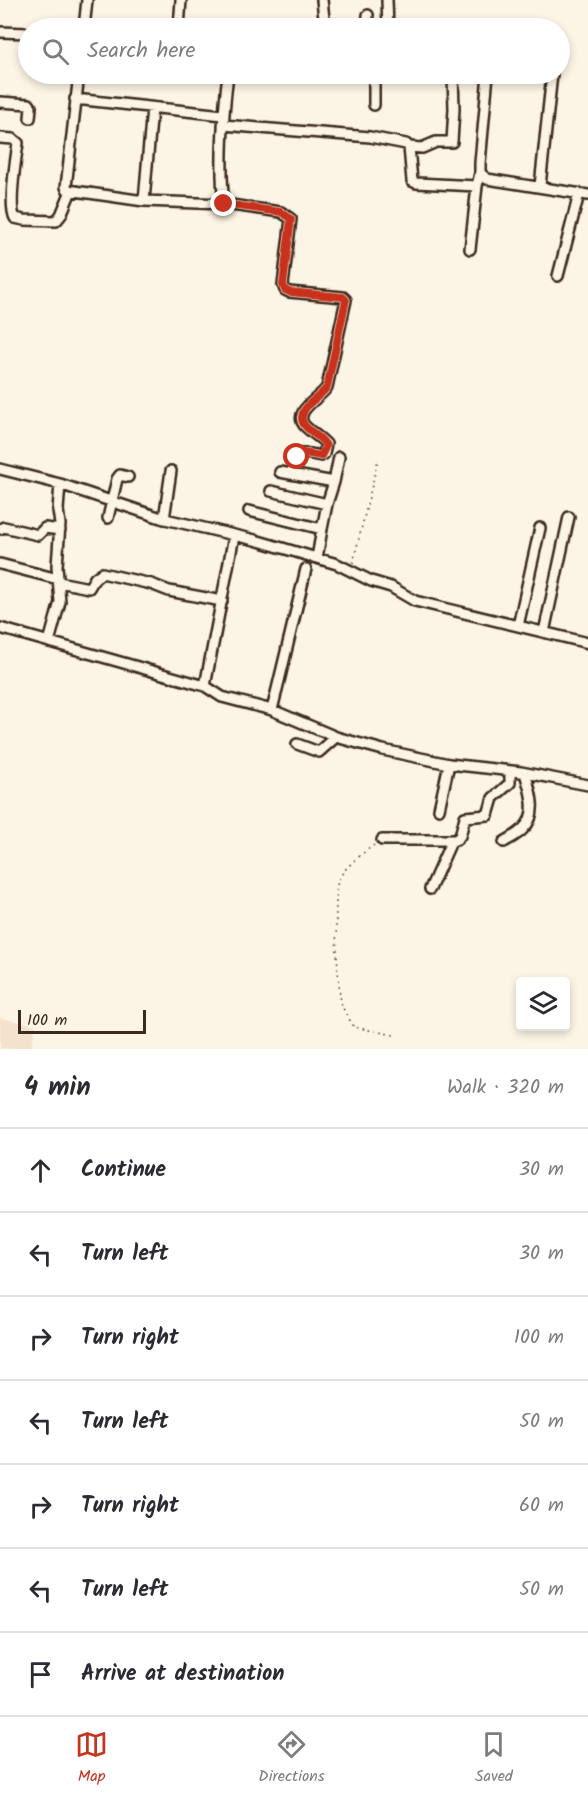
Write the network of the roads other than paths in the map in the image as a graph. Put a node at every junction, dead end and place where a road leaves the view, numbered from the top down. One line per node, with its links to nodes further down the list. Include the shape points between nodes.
1 (87, 0): 5 (street)
2 (181, 0): 6 (street)
3 (322, 0): 7 (street)
4 (387, 0): 8 (street)
5 (85, 18)
6 (180, 18)
7 (323, 18)
8 (388, 18)
9 (0, 32): 10 (street)
10 (18, 33)
11 (77, 84): 17 (street)
12 (227, 84): 22 (street)
13 (374, 84): 19 (street)
14 (453, 84): 24 (street, via 452,142)
15 (487, 84): 25 (street)
16 (551, 84): 27 (street)
17 (75, 99): 20 (street); 28 (street, via 66,187)
18 (0, 102): 21 (street, via 29,104)
19 (374, 105)
20 (152, 108): 22 (street); 30 (street)
21 (30, 118)
22 (223, 120): 24 (street, via 370,137); 31 (street)
23 (0, 138): 28 (street, via 18,142 13,180 15,218 56,221)
24 (409, 147): 26 (street, via 414,182)
25 (480, 173): 26 (street); 27 (street, via 504,183)
26 (477, 186): 32 (street)
27 (540, 186): 29 (street)
28 (71, 191): 30 (street)
29 (583, 195): 33 (street)
30 (144, 201): 31 (street)
31 (224, 204): 38 (street, via 281,212 291,219 285,290 346,300 327,387 302,414 306,426 326,446 321,456 300,454)
32 (470, 249)
33 (558, 276)
34 (339, 457): 40 (street)
35 (0, 469): 41 (street)
36 (171, 471): 48 (street)
37 (280, 472): 38 (street)
38 (291, 474): 40 (street)
39 (128, 477): 43 (street, via 118,476)
40 (334, 482): 44 (street)
41 (60, 484): 43 (street); 52 (street)
42 (271, 491): 44 (street)
43 (111, 501): 47 (street); 48 (street)
44 (327, 504): 49 (street)
45 (249, 511): 49 (street)
46 (569, 517): 61 (street)
47 (108, 518)
48 (164, 519): 53 (street)
49 (322, 528): 54 (street)
50 (540, 528): 59 (street)
51 (0, 529): 52 (street, via 38,535 45,528)
52 (60, 530): 57 (street)
53 (234, 536): 54 (street); 58 (street)
54 (316, 558): 59 (street, via 392,587 415,601)
55 (0, 564): 57 (street)
56 (306, 569): 65 (street)
57 (59, 581): 58 (street, via 89,588 102,573); 62 (street, via 60,602)
58 (222, 601): 64 (street)
59 (518, 626): 61 (street)
60 (0, 628): 62 (street)
61 (544, 632): 63 (street)
62 (49, 642): 64 (street)
63 (588, 643)
64 (205, 686): 65 (street, via 222,697)
65 (272, 710): 66 (street)
66 (336, 737): 67 (street, via 319,752); 68 (street)
67 (297, 744)
68 (449, 764): 69 (street); 72 (street)
69 (510, 771): 70 (street); 74 (street, via 510,783 493,798 488,815 465,817 459,839)
70 (525, 773): 71 (street); 75 (street, via 532,812 523,830)
71 (588, 785)
72 (439, 809)
73 (382, 840): 74 (street)
74 (451, 842): 76 (street)
75 (504, 842)
76 (430, 889)

